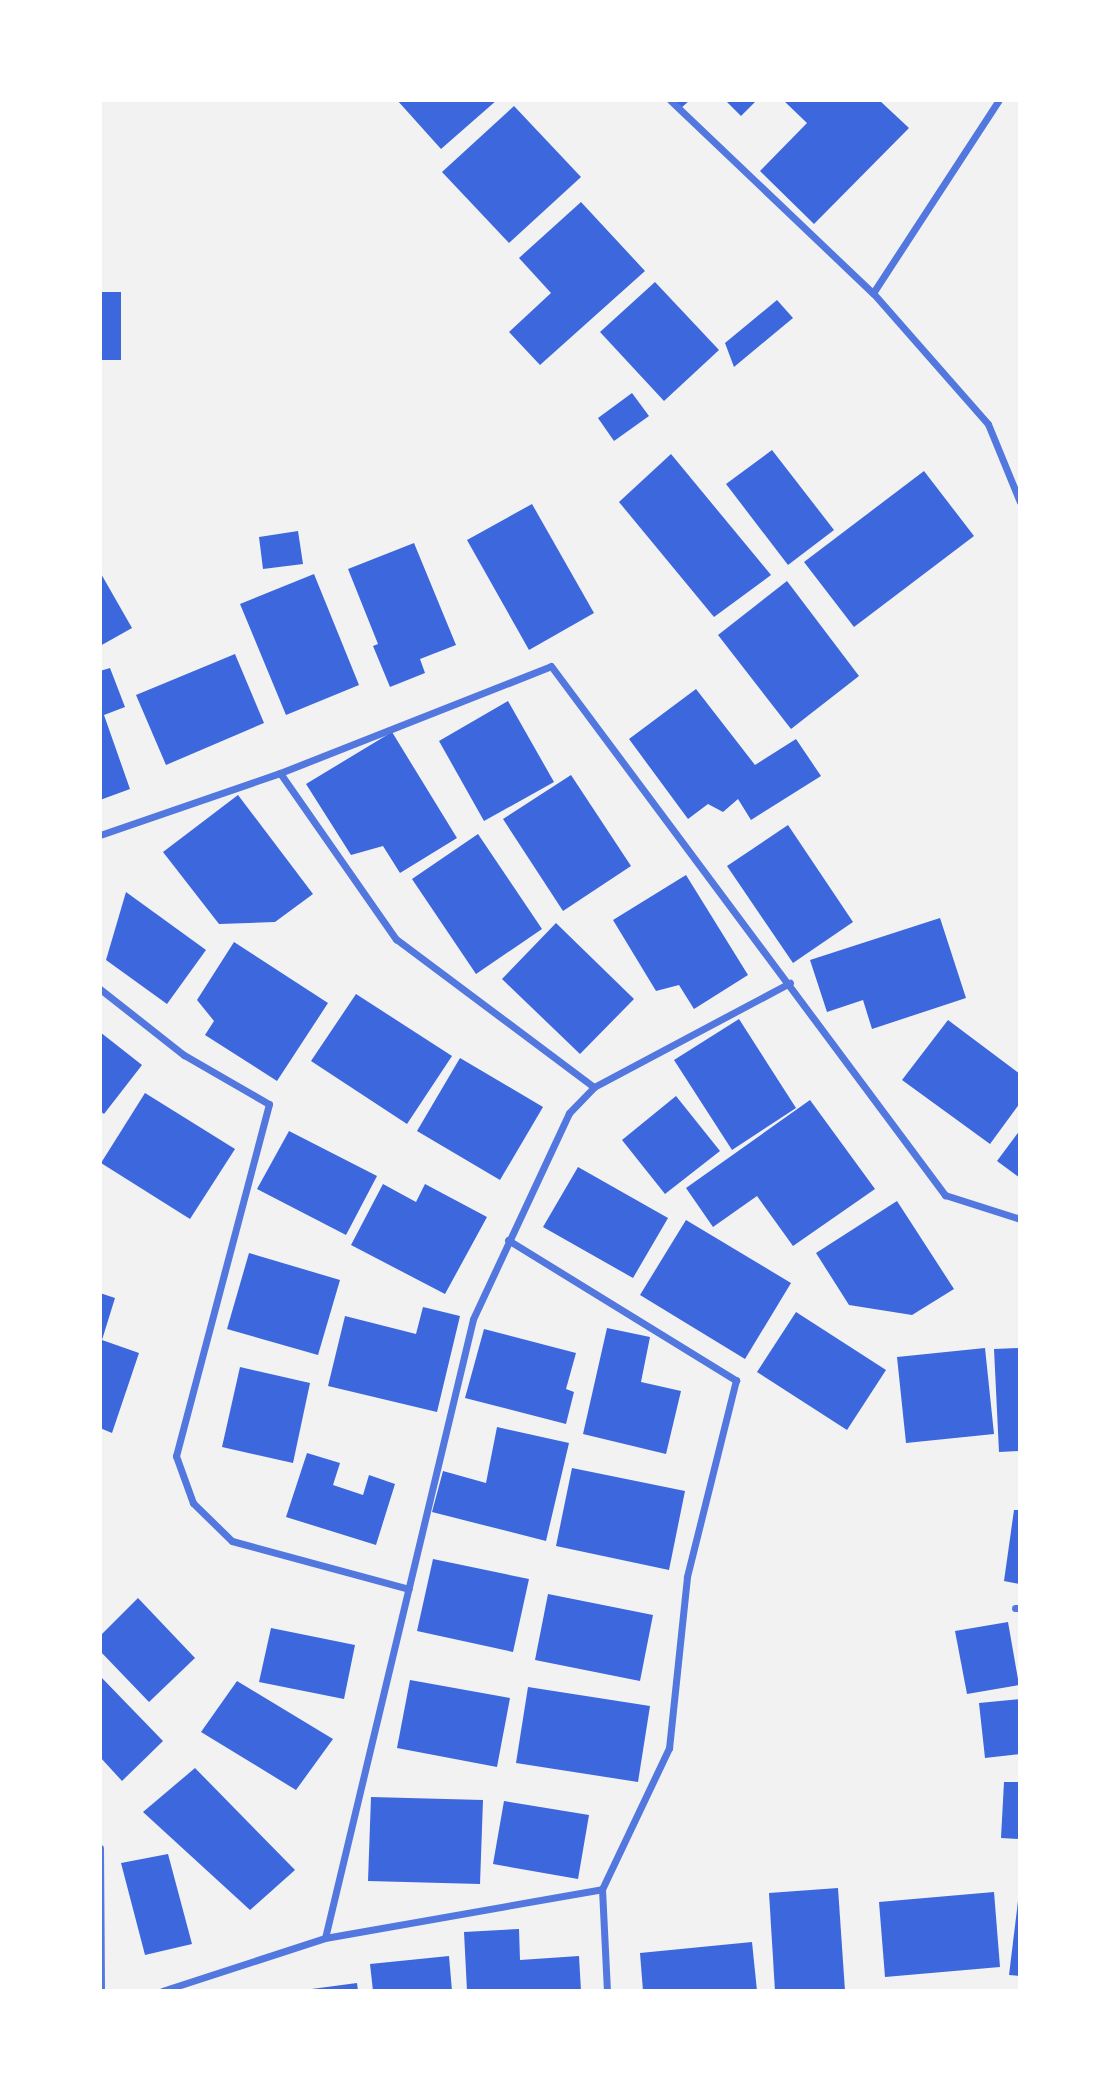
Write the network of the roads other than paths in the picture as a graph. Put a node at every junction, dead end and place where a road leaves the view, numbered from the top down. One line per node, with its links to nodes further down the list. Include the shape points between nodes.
1 (670, 100): 3 (street)
2 (999, 100): 3 (street)
3 (873, 293): 4 (street, via 988,424)
4 (1020, 502)
5 (280, 773): 6 (street); 7 (street, via 551,666); 9 (street, via 396,939)
6 (100, 835)
7 (790, 983): 9 (street); 10 (street, via 945,1195)
8 (100, 989): 12 (street, via 184,1055 269,1104 176,1456 193,1503 232,1541)
9 (594, 1087): 11 (street, via 569,1114)
10 (1020, 1219)
11 (508, 1240): 12 (street, via 473,1319); 14 (street, via 736,1380 687,1577 668,1748)
12 (409, 1589): 15 (street)
13 (100, 1848): 16 (street)
14 (602, 1889): 15 (street); 18 (street)
15 (325, 1938): 17 (street)
16 (101, 1991)
17 (162, 1991)
18 (607, 1991)

